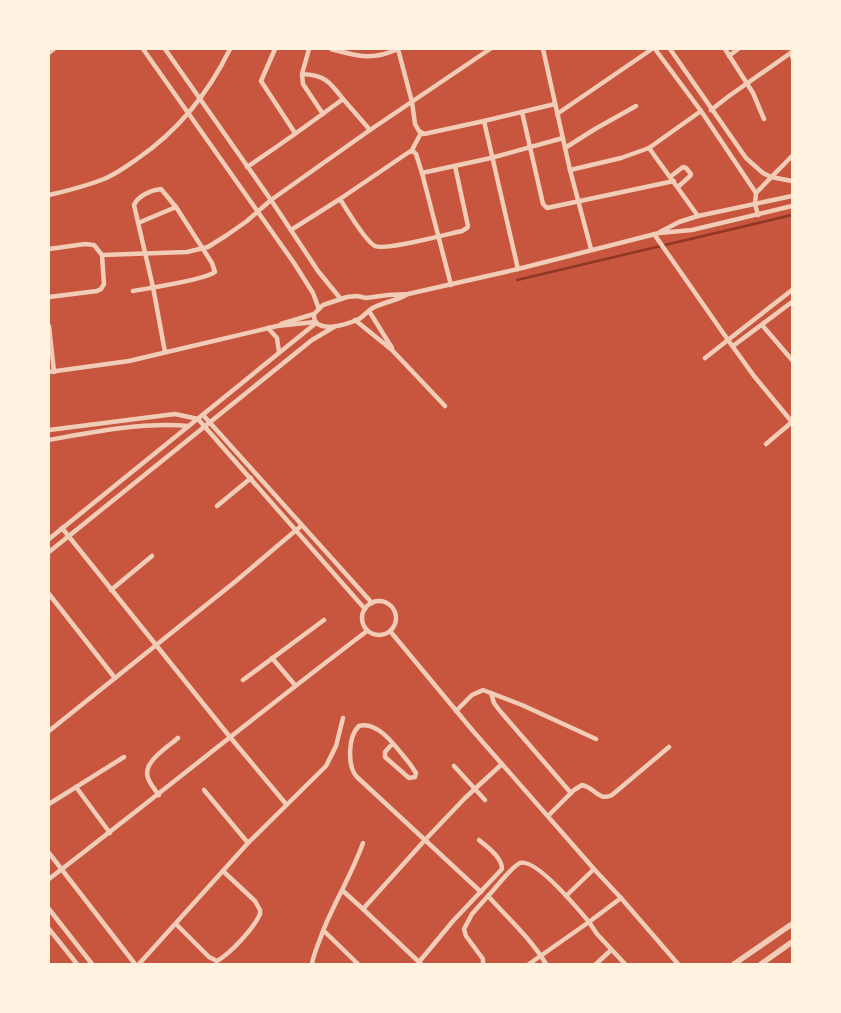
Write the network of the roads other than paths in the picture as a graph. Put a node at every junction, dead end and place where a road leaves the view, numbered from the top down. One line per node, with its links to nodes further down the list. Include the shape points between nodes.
1 (53, 49): 16 (street)
2 (143, 49): 29 (street)
3 (165, 49): 21 (street)
4 (230, 49): 21 (street)
5 (275, 49): 35 (street, via 261,81)
6 (309, 49): 19 (street)
7 (331, 49): 8 (street, via 361,57 388,54)
8 (398, 49): 23 (street)
9 (490, 49): 23 (street)
10 (543, 49): 24 (street)
11 (654, 49): 27 (street); 31 (street)
12 (670, 49): 26 (street)
13 (725, 49): 17 (street)
14 (738, 49): 17 (street)
15 (792, 51): 18 (street); 20 (street)
16 (49, 52)
17 (729, 56): 20 (street)
18 (792, 57)
19 (302, 74): 22 (street, via 327,80); 30 (street, via 305,88)
20 (747, 83): 26 (street); 32 (street)
21 (200, 99): 29 (street); 45 (street)
22 (343, 99): 30 (street); 34 (street)
23 (412, 102): 34 (street); 36 (street, via 415,124)
24 (555, 104): 28 (street); 31 (street)
25 (636, 106): 39 (street)
26 (711, 110): 49 (street, via 754,167)
27 (700, 111): 40 (street); 53 (street)
28 (522, 112): 33 (street); 38 (street)
29 (189, 114): 54 (street, via 151,149 106,178); 62 (street)
30 (323, 114): 35 (street)
31 (557, 114): 37 (street)
32 (764, 119)
33 (484, 121): 36 (street); 43 (street)
34 (370, 130): 56 (street)
35 (295, 133): 45 (street)
36 (421, 133): 41 (street)
37 (563, 138): 38 (street); 39 (street)
38 (529, 147): 43 (street); 58 (street, via 544,206 551,208)
39 (565, 148): 46 (street)
40 (649, 148): 46 (street); 48 (street)
41 (412, 150): 47 (street); 57 (street)
42 (792, 156): 49 (street)
43 (491, 158): 44 (street); 74 (street)
44 (455, 166): 47 (street); 68 (street, via 467,228)
45 (247, 167): 56 (street)
46 (570, 170): 58 (street)
47 (422, 172): 68 (street)
48 (670, 176): 50 (street); 52 (street, via 683,167 690,172)
49 (771, 176): 51 (street); 53 (street)
50 (674, 181): 52 (street); 58 (street)
51 (792, 181)
52 (678, 187): 64 (street)
53 (756, 193): 59 (street)
54 (49, 195)
55 (792, 196): 59 (street)
56 (271, 200): 62 (street); 66 (street)
57 (340, 200): 66 (street); 68 (street, via 376,246)
58 (579, 202): 71 (street)
59 (755, 204): 63 (street); 64 (street)
60 (792, 206): 63 (street)
61 (176, 207): 65 (street); 65 (street, via 163,190 155,190 135,202); 70 (street)
62 (258, 211): 70 (street, via 228,236); 84 (street, via 313,293)
63 (758, 215): 67 (street, via 685,231)
64 (698, 216): 67 (street)
65 (138, 223): 72 (street)
66 (291, 230): 81 (street)
67 (657, 233): 71 (street); 94 (street)
68 (438, 237): 75 (street)
69 (49, 248): 73 (street, via 90,244 97,247)
70 (202, 249): 72 (street); 76 (street, via 215,270 213,274)
71 (591, 249): 74 (street)
72 (145, 253): 73 (street); 76 (street)
73 (102, 255): 80 (street, via 104,284 101,289)
74 (518, 269): 75 (street)
75 (451, 285): 79 (street)
76 (153, 287): 78 (street); 97 (street)
77 (792, 290): 94 (street)
78 (133, 291)
79 (408, 294): 82 (street); 85 (street)
80 (49, 297)
81 (340, 298): 82 (street); 84 (street)
82 (366, 298): 85 (street, via 370,302)
83 (792, 302): 89 (street)
84 (319, 309): 86 (street)
85 (370, 310): 87 (street); 96 (street)
86 (314, 314): 88 (street); 91 (street)
87 (355, 320): 92 (street); 96 (street)
88 (316, 322): 91 (street); 92 (street, via 322,326); 98 (street)
89 (762, 325): 95 (street); 100 (street)
90 (49, 326): 101 (street)
91 (278, 326): 93 (street)
92 (338, 326): 106 (street, via 312,340)
93 (268, 328): 97 (street); 98 (street, via 277,338)
94 (728, 340): 95 (street); 99 (street)
95 (733, 346): 105 (street)
96 (392, 350): 102 (street)
97 (165, 352): 101 (street, via 129,361)
98 (279, 352): 103 (street)
99 (704, 358)
100 (792, 360)
101 (51, 372)
102 (445, 406)
103 (203, 415): 104 (street); 106 (street)
104 (198, 419): 107 (street); 108 (street); 109 (street, via 175,414)
105 (792, 422): 111 (street)
106 (210, 423): 108 (street); 114 (street)
107 (188, 426): 110 (street, via 156,425); 115 (street)
108 (204, 427): 112 (street); 117 (street)
109 (49, 430)
110 (49, 440)
111 (766, 444)
112 (251, 478): 113 (street); 116 (street)
113 (217, 506)
114 (301, 526): 116 (street); 123 (street)
115 (62, 528): 117 (street); 118 (street)
116 (296, 531): 124 (street); 128 (street)
117 (68, 536): 119 (street); 121 (street)
118 (49, 539)
119 (49, 552)
120 (152, 556): 121 (street)
121 (111, 590): 128 (street)
122 (49, 594): 130 (street)
123 (372, 603): 124 (street); 127 (street, via 385,602 395,612 396,619)
124 (365, 609): 126 (street, via 363,622)
125 (324, 620): 129 (street)
126 (367, 631): 127 (street, via 380,635); 132 (street)
127 (390, 631): 134 (street)
128 (156, 644): 130 (street); 137 (street)
129 (272, 658): 131 (street); 132 (street)
130 (115, 678): 136 (street)
131 (243, 680)
132 (295, 685): 137 (street)
133 (491, 694): 134 (street, via 480,690); 139 (street); 148 (street, via 500,711)
134 (456, 711): 143 (street)
135 (343, 718): 152 (street, via 336,746 326,766)
136 (49, 731)
137 (230, 737): 149 (street); 152 (street)
138 (178, 738): 149 (street, via 149,766 148,778)
139 (596, 740)
140 (392, 744): 140 (street, via 385,752 386,757 409,778 415,777 415,770); 155 (street, via 373,726 359,726 352,740 351,768)
141 (669, 747): 148 (street, via 608,797 597,795 582,785)
142 (124, 757): 145 (street)
143 (502, 764): 146 (street); 153 (street)
144 (454, 766): 146 (street)
145 (76, 787): 151 (street); 154 (street)
146 (474, 789): 150 (street); 155 (street)
147 (204, 790): 157 (street)
148 (571, 793): 153 (street)
149 (159, 795): 154 (street)
150 (485, 800)
151 (49, 804)
152 (286, 804): 157 (street)
153 (548, 816): 161 (street)
154 (110, 832): 160 (street)
155 (425, 840): 165 (street); 170 (street)
156 (479, 840): 165 (street, via 496,856 502,867)
157 (248, 842): 162 (street)
158 (363, 843): 164 (street)
159 (49, 853): 160 (street)
160 (62, 869): 163 (street); 184 (street)
161 (594, 869): 167 (street); 168 (street)
162 (223, 871): 172 (street); 172 (street, via 258,906 260,914 252,927 225,956 214,961)
163 (49, 879)
164 (342, 891): 170 (street); 176 (street)
165 (481, 892): 181 (street)
166 (488, 896): 167 (street, via 523,863 535,867); 180 (street); 188 (street, via 464,929 468,940 483,959)
167 (566, 896): 171 (street)
168 (621, 898): 171 (street); 193 (street)
169 (49, 909): 174 (street)
170 (363, 909): 181 (street)
171 (589, 922): 179 (street); 180 (street)
172 (176, 924): 185 (street)
173 (792, 924): 194 (street)
174 (63, 927): 177 (street); 183 (street)
175 (49, 929): 177 (street)
176 (324, 931): 186 (street); 187 (street)
177 (53, 934): 182 (street)
178 (792, 942): 195 (street)
179 (612, 950): 191 (street); 192 (street)
180 (541, 956): 189 (street); 190 (street)
181 (420, 963)
182 (77, 964)
183 (92, 964)
184 (134, 964)
185 (139, 964)
186 (312, 964)
187 (358, 964)
188 (482, 964)
189 (529, 964)
190 (546, 964)
191 (596, 964)
192 (625, 964)
193 (678, 964)
194 (734, 964)
195 (761, 964)

